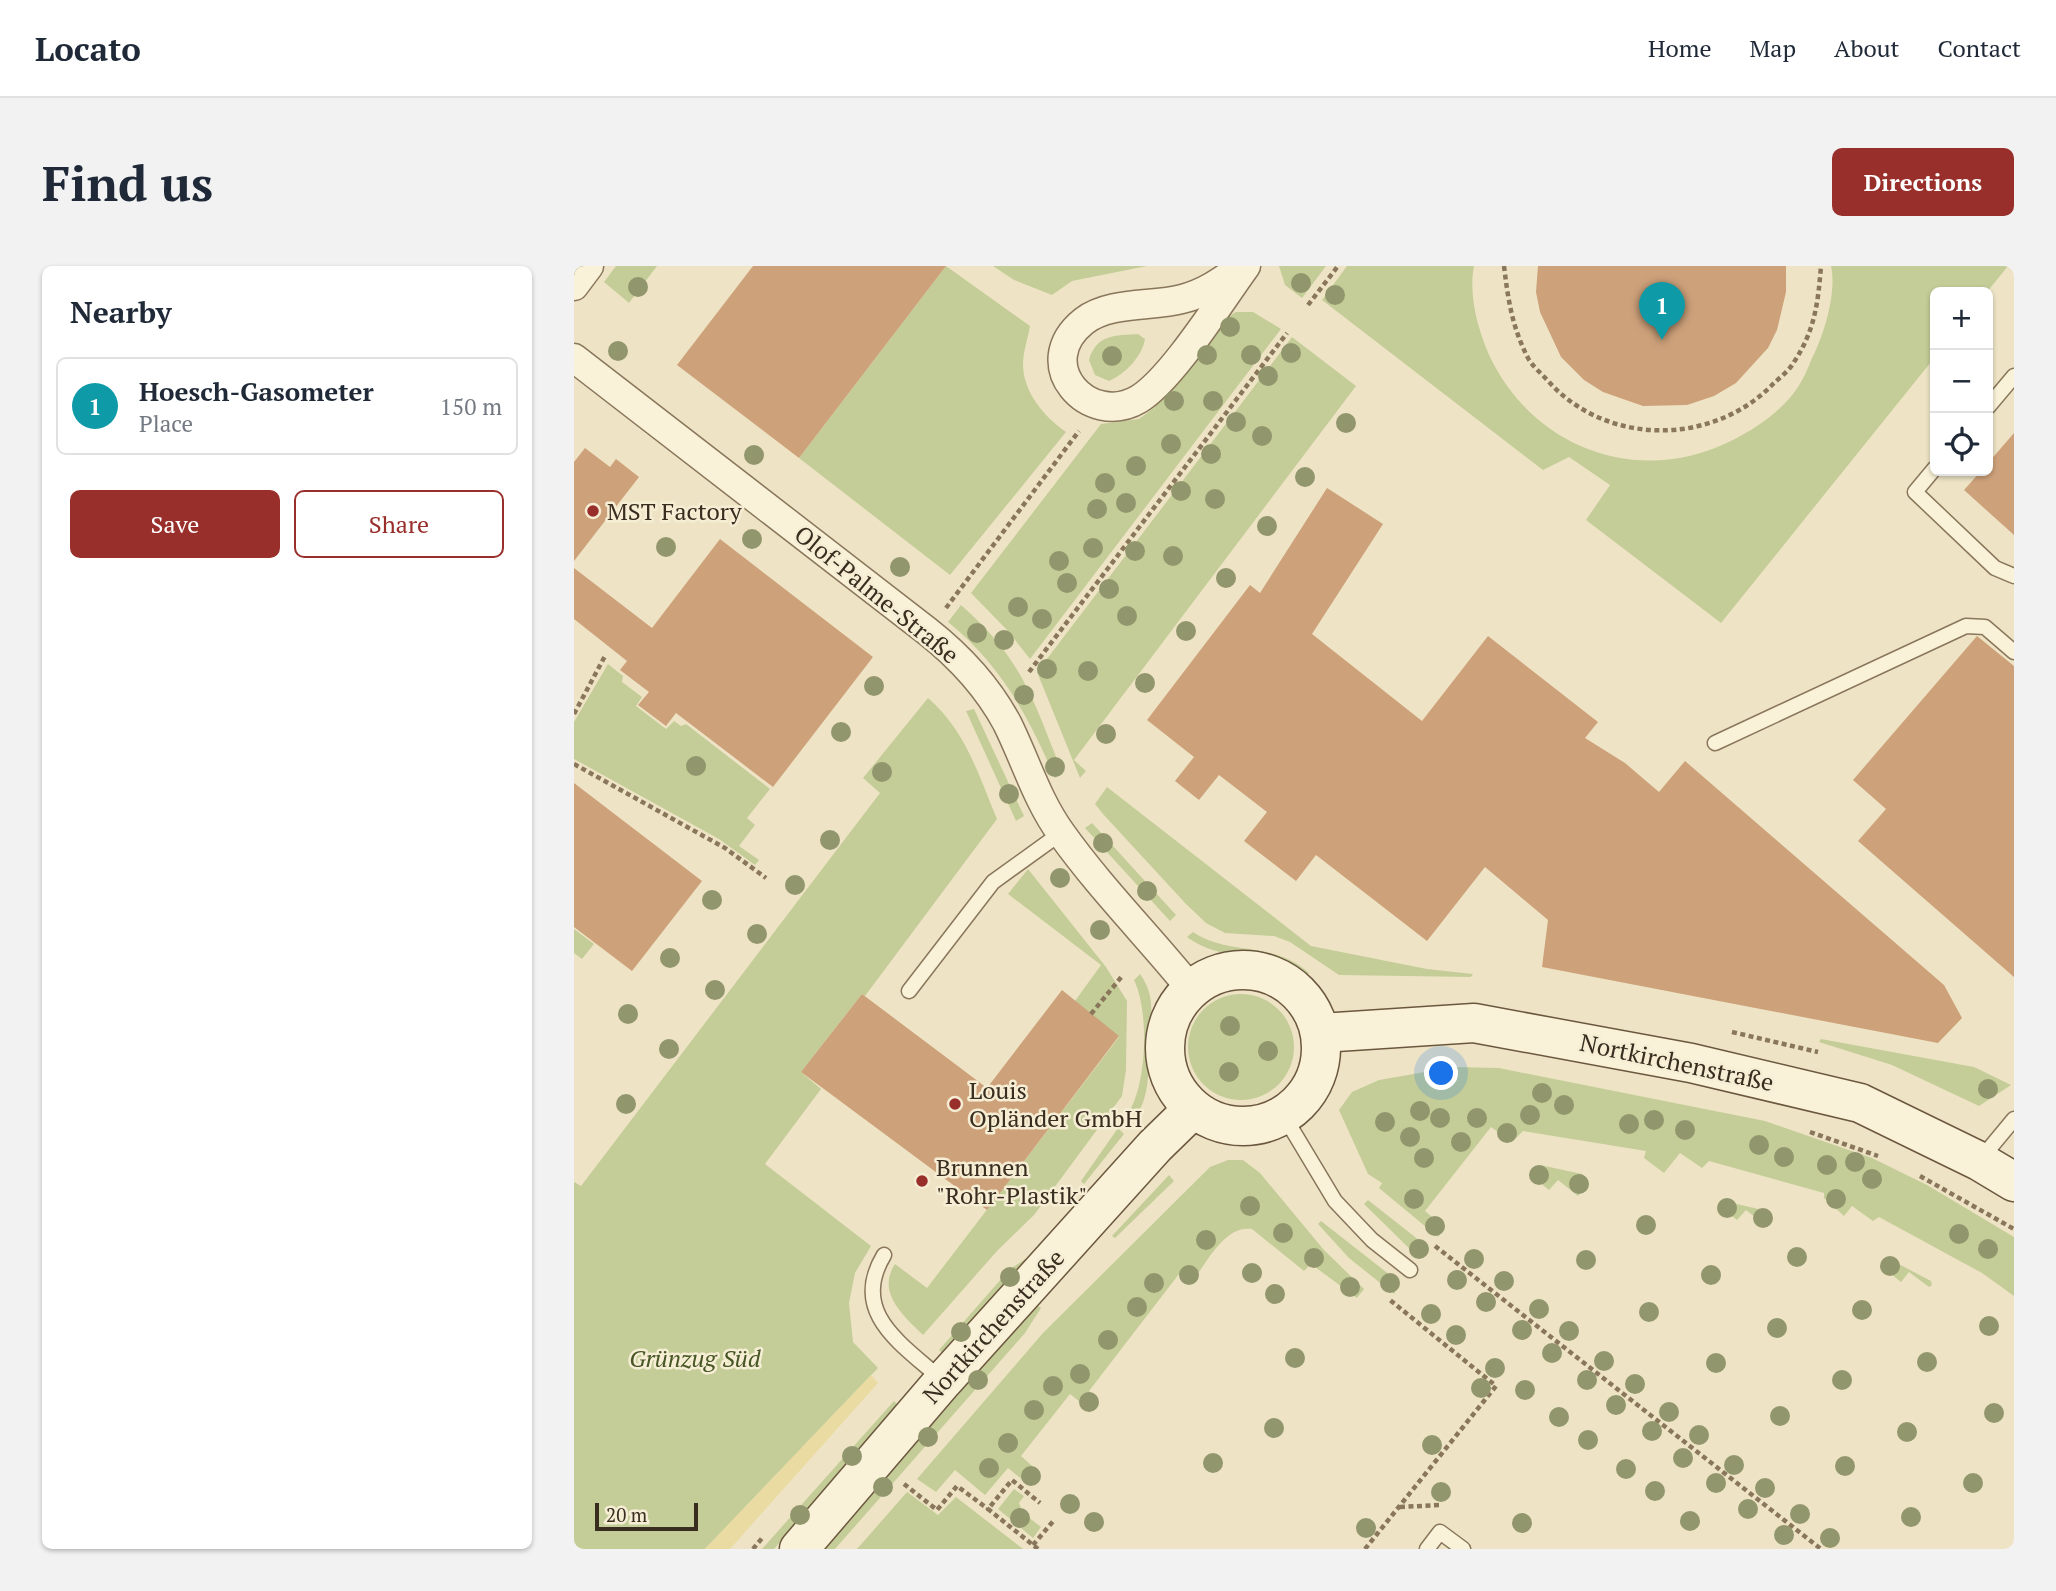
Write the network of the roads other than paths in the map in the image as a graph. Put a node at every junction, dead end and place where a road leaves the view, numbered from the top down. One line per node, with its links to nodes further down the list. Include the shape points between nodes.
1 (589, 266): 3 (street)
2 (1244, 266): 2 (street, via 1201,293 1108,310 1086,319 1064,345 1061,363 1071,387 1098,404 1137,400 1160,380)
3 (574, 286)
4 (574, 358): 11 (street, Olof-Palme-Straße, via 967,666 1007,724)
5 (2014, 376): 6 (lane)
6 (1993, 401)
7 (1930, 474): 8 (lane, via 1915,492 1995,568)
8 (2014, 576)
9 (2014, 652): 10 (lane, via 1986,627 1966,626)
10 (1714, 743)
11 (1060, 833): 12 (street, Olof-Palme-Straße); 13 (lane, via 993,882)
12 (1191, 989): 14 (main road, via 1222,973 1257,971 1279,978 1298,991 1313,1010); 15 (main road, via 1167,1027 1164,1049 1172,1082)
13 (909, 991)
14 (1321, 1032): 16 (main road, via 1322,1057 1316,1080 1303,1101); 18 (main road, Nortkirchenstraße, via 1474,1023 1583,1041 1860,1103)
15 (1193, 1109): 16 (main road, via 1213,1122 1237,1127 1261,1125); 22 (main road, Nortkirchenstraße)
16 (1284, 1116): 21 (lane, via 1335,1201 1372,1240)
17 (2014, 1119): 18 (lane)
18 (1979, 1161): 19 (main road, Nortkirchenstraße)
19 (2014, 1182)
20 (884, 1255): 22 (lane, via 873,1274 870,1292 875,1310 886,1329)
21 (1410, 1270)
22 (943, 1381): 23 (main road, Nortkirchenstraße)
23 (799, 1549)
24 (1427, 1549): 25 (lane, via 1440,1532)
25 (1462, 1549)

